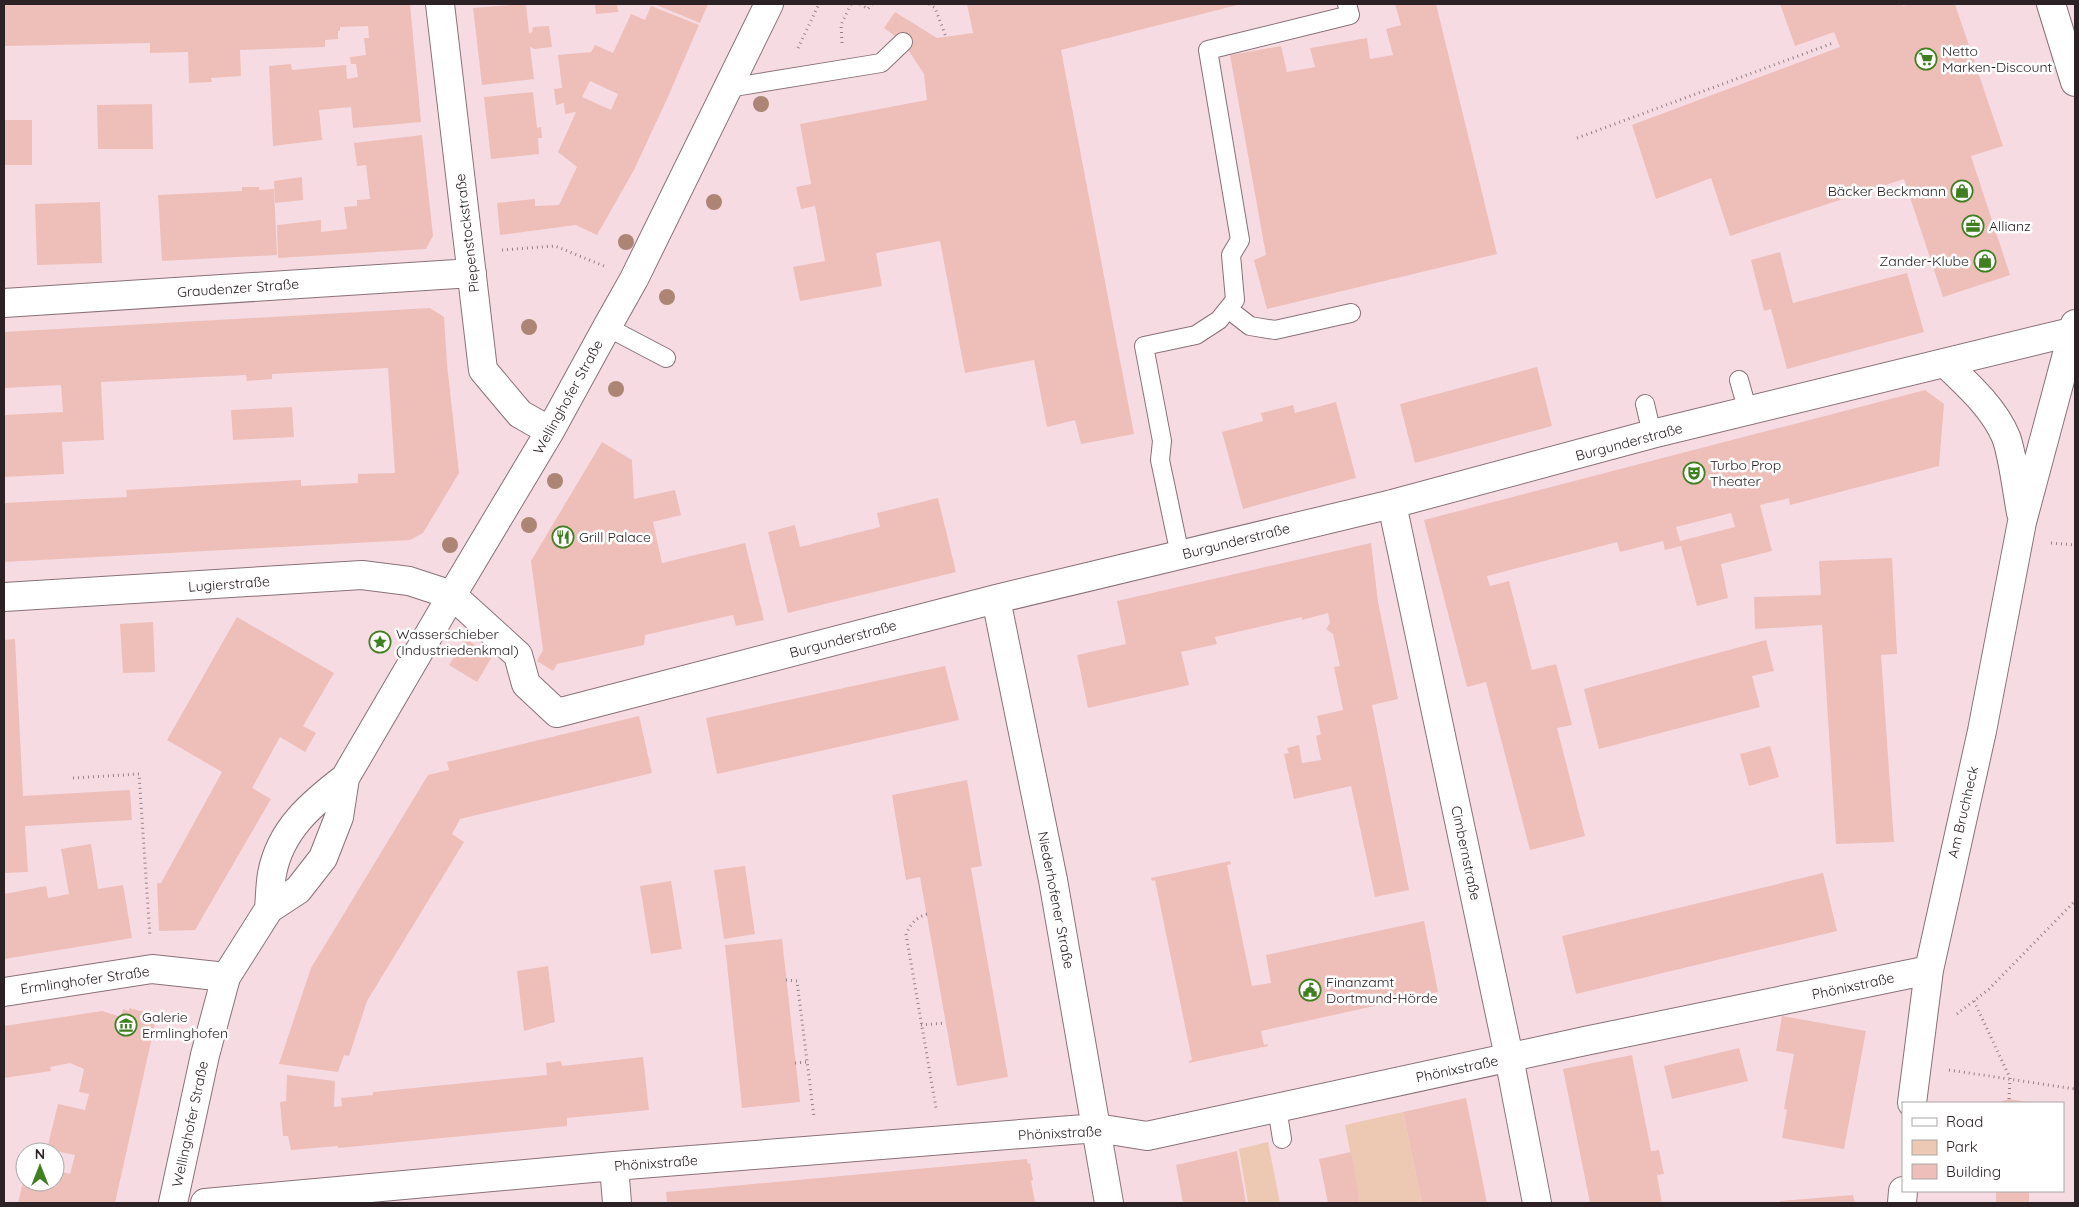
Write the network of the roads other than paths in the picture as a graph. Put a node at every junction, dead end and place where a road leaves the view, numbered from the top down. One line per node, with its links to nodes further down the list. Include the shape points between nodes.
1 (440, 4): 8 (street, Piepenstockstraße)
2 (768, 4): 7 (street, Wellinghofer Straße)
3 (1347, 4): 10 (lane, via 1350,15 1208,50 1240,240 1231,255 1235,300)
4 (2051, 4): 6 (street)
5 (903, 42): 7 (lane, via 881,63)
6 (2075, 82)
7 (728, 88): 12 (street, Wellinghofer Straße)
8 (471, 263): 9 (street, Graudenzer Straße); 19 (street, Piepenstockstraße, via 483,370 520,414)
9 (4, 304)
10 (1228, 309): 11 (lane, via 1250,326 1275,330); 23 (lane, via 1219,320 1196,335 1144,346 1162,442 1160,460)
11 (1351, 313)
12 (607, 327): 14 (lane); 19 (street, Wellinghofer Straße)
13 (2075, 329): 15 (street, Burgunderstraße); 22 (street, Am Bruchheck)
14 (666, 358)
15 (1945, 363): 18 (street, Burgunderstraße); 22 (street, Am Bruchheck, via 1994,415 2006,438)
16 (1739, 380): 18 (lane)
17 (1645, 404): 20 (lane)
18 (1748, 412): 20 (street, Burgunderstraße)
19 (550, 431): 24 (street, Wellinghofer Straße)
20 (1652, 434): 21 (street, Burgunderstraße)
21 (1392, 504): 23 (street, Burgunderstraße); 32 (street, Cimbernstraße)
22 (2022, 522): 29 (street, Am Bruchheck, via 1982,731)
23 (1180, 555): 26 (street, Burgunderstraße)
24 (452, 594): 25 (street, Lugierstraße, via 409,581 362,575); 26 (street, Burgunderstraße, via 518,655 526,684 557,713); 27 (street, Wellinghofer Straße)
25 (4, 597)
26 (996, 599): 35 (street, Niederhofener Straße, via 1054,880)
27 (345, 778): 28 (street, Wellinghofer Straße, via 339,818 323,858 298,890); 28 (street, Wellinghofer Straße, via 313,802 286,835 272,874)
28 (269, 909): 30 (street, Wellinghofer Straße)
29 (1929, 970): 32 (street, Phönixstraße); 33 (street, Am Bruchheck)
30 (226, 976): 31 (street, Ermlinghofer Straße, via 152,969); 38 (street, Wellinghofer Straße)
31 (4, 992)
32 (1509, 1057): 34 (street, Phönixstraße); 42 (street, Cimbernstraße)
33 (1912, 1102)
34 (1276, 1108): 35 (street, Phönixstraße, via 1147,1136); 36 (lane)
35 (1098, 1128): 37 (street, Phönixstraße); 41 (street, Niederhofener Straße)
36 (1282, 1139)
37 (614, 1166): 39 (street, Phönixstraße); 40 (street)
38 (173, 1203)
39 (205, 1203)
40 (617, 1203)
41 (1110, 1203)
42 (1537, 1203)

